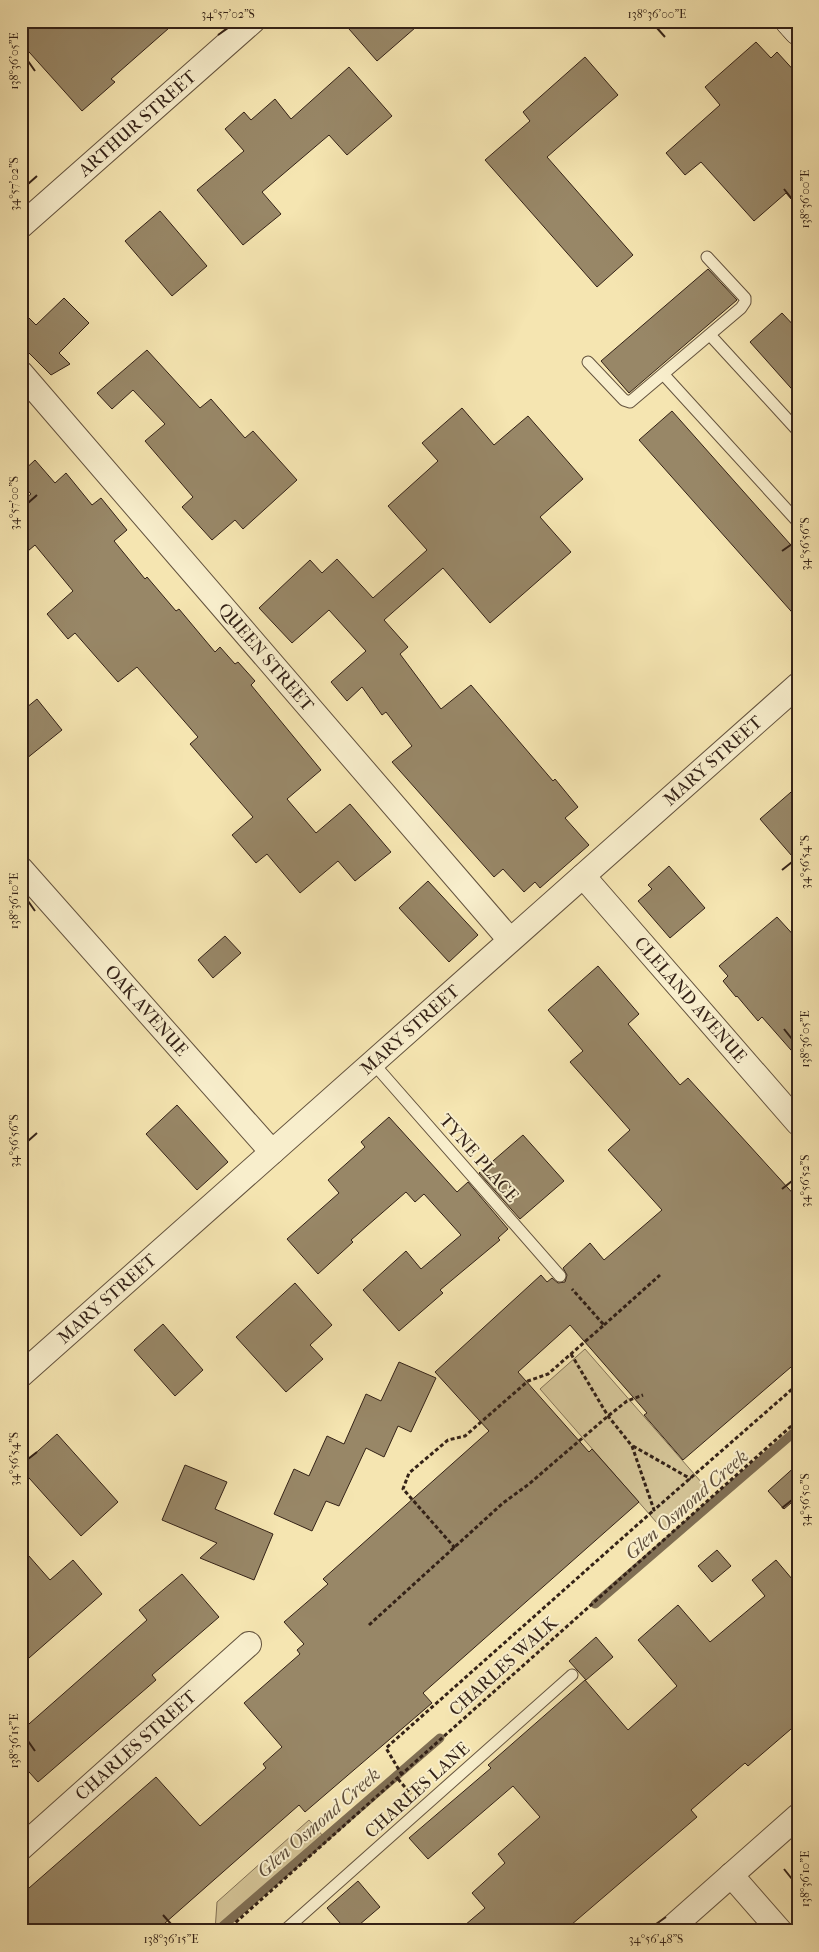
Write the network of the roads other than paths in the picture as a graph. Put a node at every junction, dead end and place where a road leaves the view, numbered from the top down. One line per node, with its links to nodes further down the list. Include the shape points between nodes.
1 (253, 21): 4 (street, ARTHUR STREET)
2 (789, 21): 3 (main road)
3 (798, 31)
4 (21, 226)
5 (707, 257): 6 (lane, via 746,302)
6 (710, 335): 9 (lane); 10 (lane)
7 (588, 362): 9 (lane, via 624,400 630,402)
8 (21, 373): 15 (street, QUEEN STREET)
9 (664, 375): 11 (lane)
10 (798, 431)
11 (798, 522)
12 (798, 685): 14 (street, MARY STREET)
13 (21, 869): 18 (street, OAK AVENUE)
14 (583, 876): 15 (street, MARY STREET); 17 (street, CLELAND AVENUE)
15 (510, 940): 16 (street, MARY STREET)
16 (373, 1063): 18 (street, MARY STREET); 19 (lane, TYNE PLACE)
17 (798, 1123)
18 (272, 1152): 20 (street, MARY STREET)
19 (560, 1276)
20 (21, 1375)
21 (249, 1644): 24 (street, CHARLES STREET)
22 (572, 1675): 26 (lane, CHARLES LANE)
23 (798, 1816): 25 (street)
24 (21, 1848)
25 (731, 1875): 27 (street); 28 (street)
26 (284, 1931)
27 (668, 1931)
28 (780, 1931)

